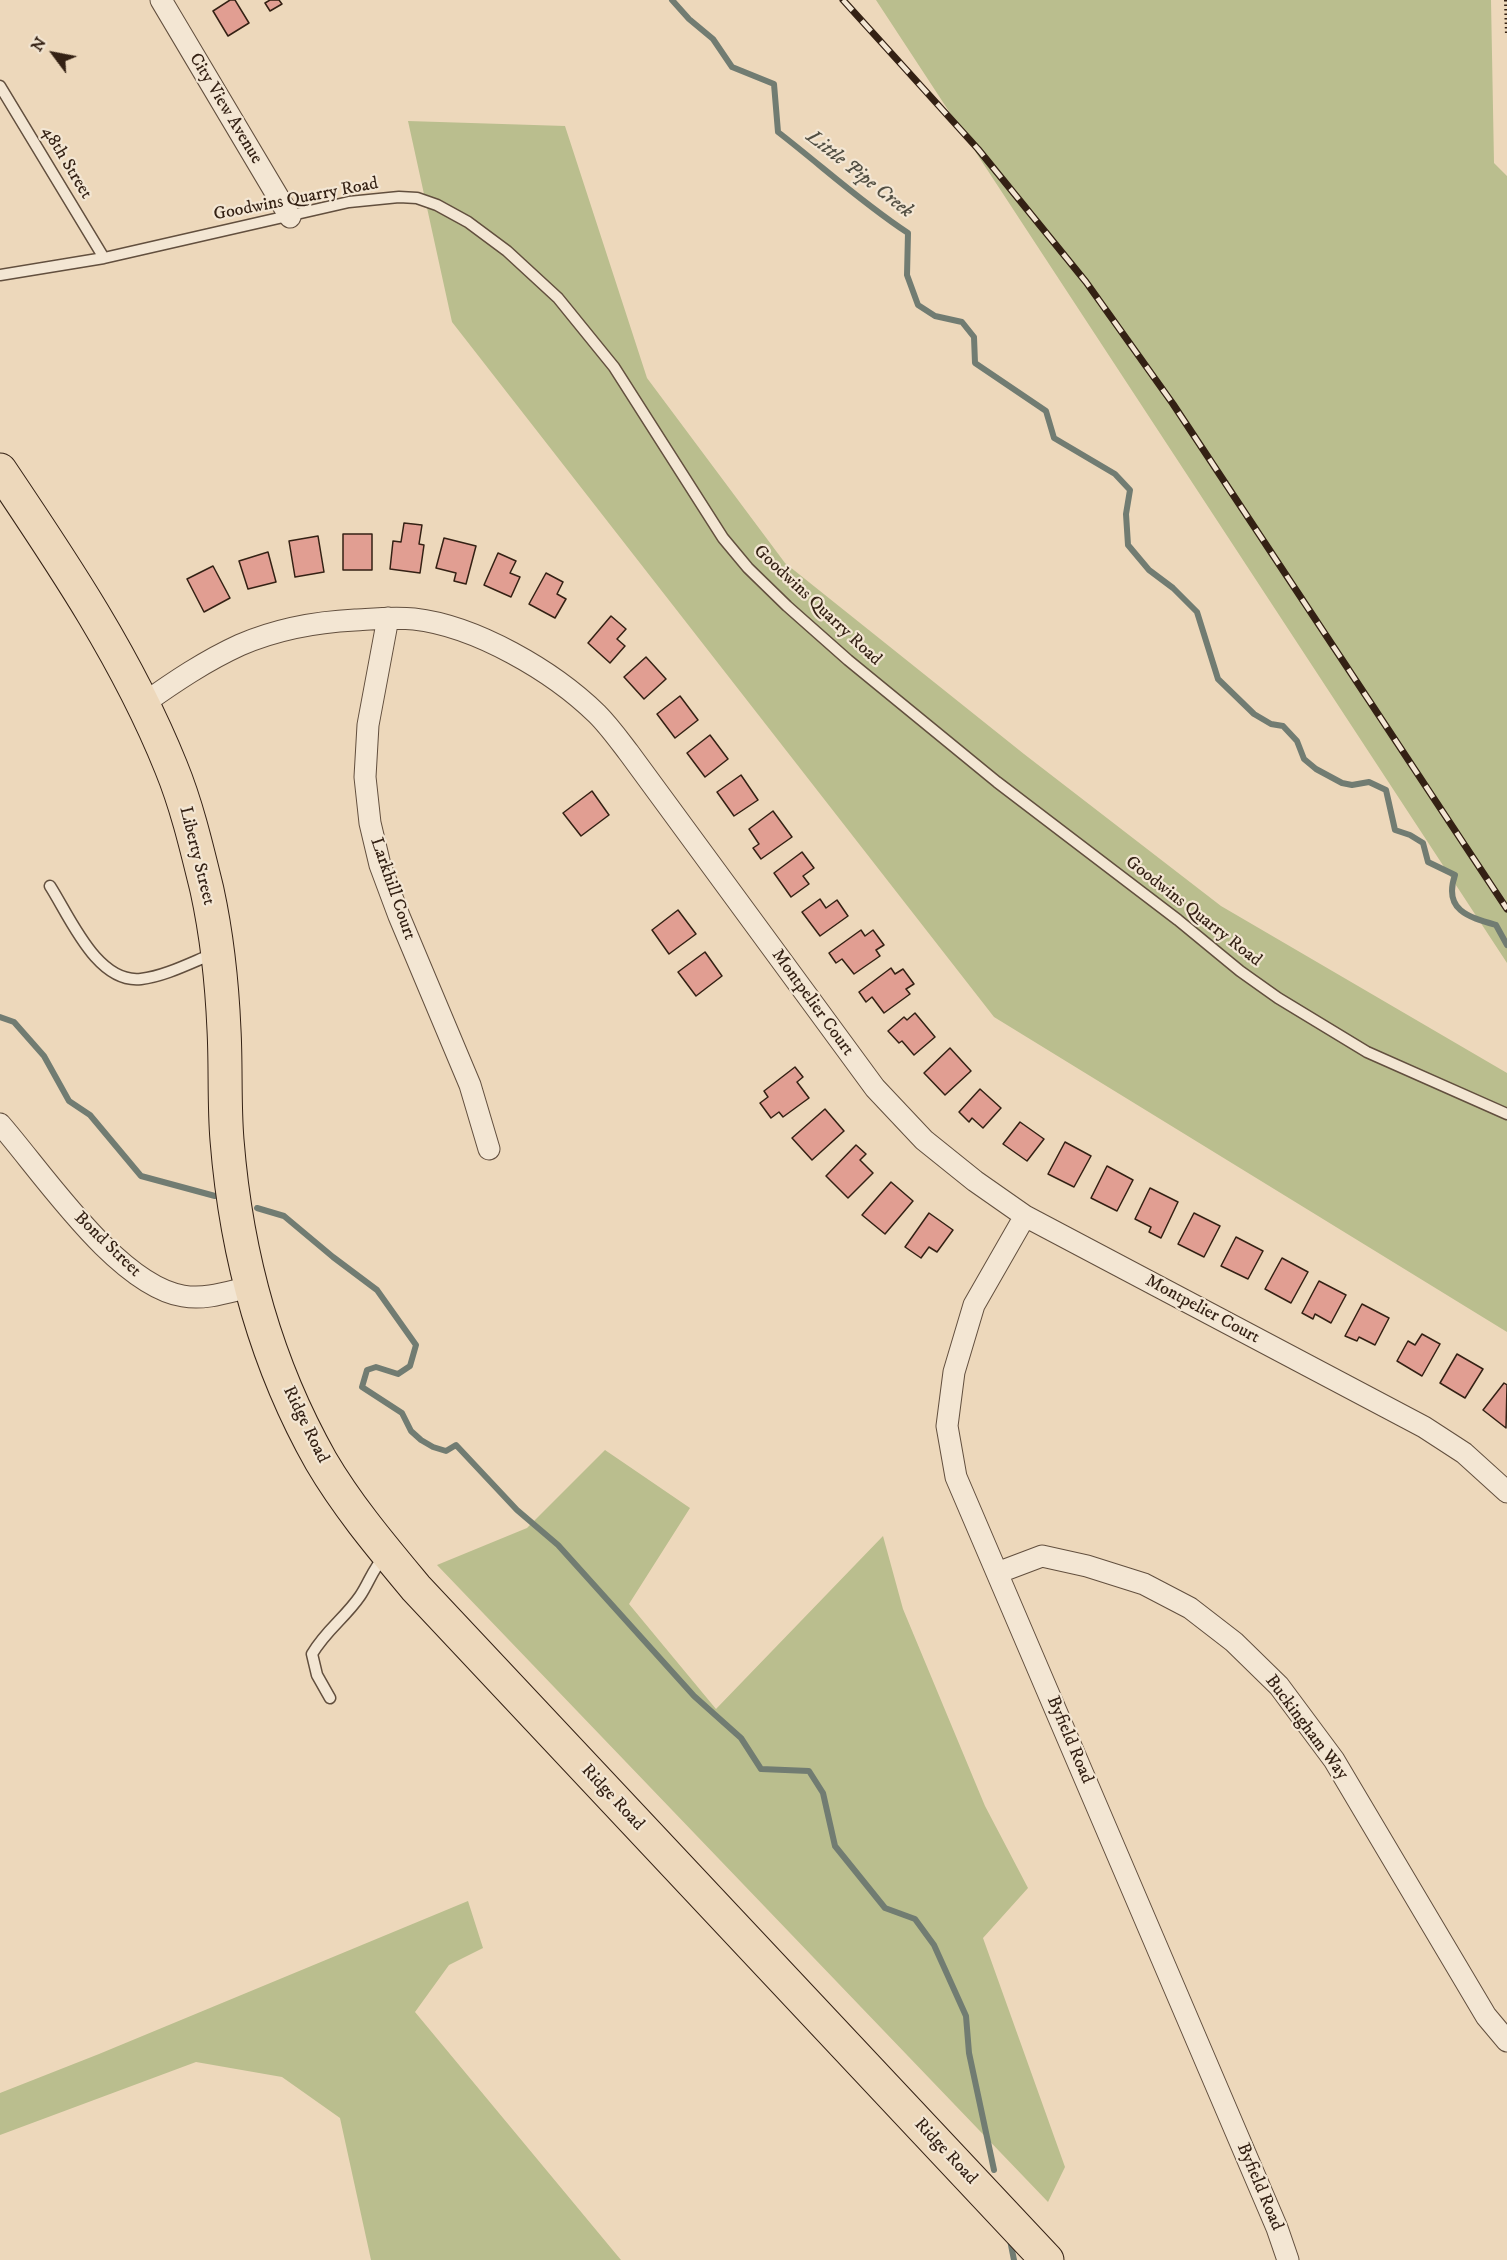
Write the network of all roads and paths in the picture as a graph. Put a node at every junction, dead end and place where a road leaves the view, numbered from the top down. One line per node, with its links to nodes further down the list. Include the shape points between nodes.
1 (161, 0): 5 (street, City View Avenue)
2 (1506, 0): 3 (path)
3 (1507, 35)
4 (0, 86): 6 (lane, 48th Street)
5 (290, 217): 6 (lane, Goodwins Quarry Road); 13 (lane, Goodwins Quarry Road, via 349,202 417,198 468,222 507,250 558,298 614,367 747,568 848,660 997,782 1269,991 1367,1052)
6 (104, 258): 7 (lane, Goodwins Quarry Road)
7 (0, 274)
8 (0, 470): 10 (highway, Liberty Street, via 92,610)
9 (388, 618): 10 (street, Montpelier Court, via 322,622 261,637 212,659); 15 (street, Larkhill Court, via 368,725 365,777 370,823 380,865 470,1085); 16 (street, Montpelier Court, via 415,619 448,627 504,648 539,668 598,715 875,1088 924,1140)
10 (143, 704): 12 (highway, Liberty Street, via 172,769 189,823)
11 (50, 886): 12 (lane, via 87,947 117,975 143,979)
12 (218, 952): 17 (highway, Liberty Street, via 227,1138)
13 (1507, 1114)
14 (0, 1124): 17 (street, Bond Street, via 100,1242 142,1280 183,1296 207,1297)
15 (489, 1149)
16 (1025, 1216): 18 (street, Montpelier Court, via 1424,1427 1464,1453); 20 (street, Byfield Road, via 974,1305 954,1372 948,1426 956,1477)
17 (250, 1287): 19 (highway, Ridge Road, via 262,1327 301,1421 344,1496)
18 (1507, 1492)
19 (387, 1554): 21 (lane, via 377,1564 360,1596 323,1636 312,1654 317,1675); 23 (highway, Ridge Road)
20 (997, 1573): 22 (street, Buckingham Way, via 1042,1557 1087,1566 1144,1584 1190,1608 1234,1642 1279,1686 1334,1760 1486,2016); 24 (street, Byfield Road)
21 (330, 1698)
22 (1507, 2041)
23 (1047, 2260)
24 (1288, 2260)

